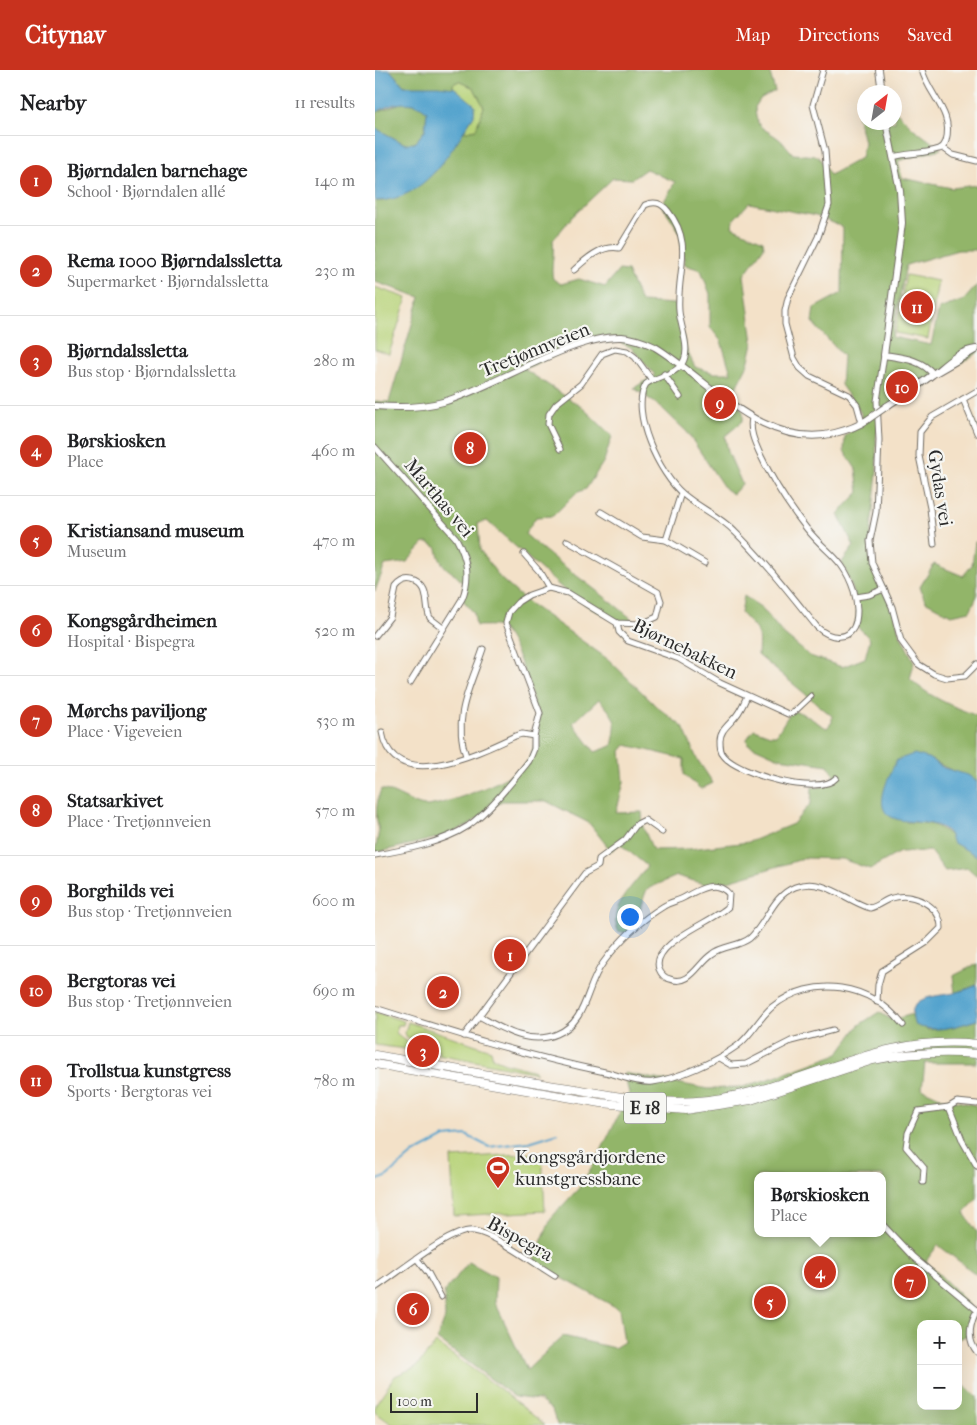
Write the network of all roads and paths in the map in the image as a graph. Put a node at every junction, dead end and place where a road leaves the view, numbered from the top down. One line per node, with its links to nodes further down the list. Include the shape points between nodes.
1 (823, 70): 21 (street, via 813,105 823,139 829,205 819,237 789,298 785,324 800,368 809,376 849,395)
2 (879, 70): 4 (street)
3 (922, 70): 6 (street, via 947,118 949,129)
4 (881, 85)
5 (888, 130): 7 (street)
6 (943, 148): 7 (street); 8 (street, via 953,155)
7 (893, 157): 11 (street, via 900,190 902,232)
8 (977, 162)
9 (574, 270): 12 (street, via 583,259 602,249 619,248 645,205 657,202 665,208 677,224 683,240 679,310 686,356)
10 (977, 349): 14 (street, Tretjønnveien, via 954,358)
11 (884, 355): 14 (street, via 917,362); 33 (street, via 877,401 878,478 870,548)
12 (682, 365): 13 (street); 19 (street, Tretjønnveien, via 647,343 613,338 569,349 441,402 416,407); 20 (street, Tretjønnveien)
13 (664, 374): 15 (street); 17 (street)
14 (933, 374): 21 (street, Tretjønnveien, bridge)
15 (652, 380): 24 (street, via 627,351 615,349 602,354 581,384 556,404 549,414 548,424); 25 (street, via 646,384 641,396 645,428 657,458)
16 (977, 391): 18 (street, Gydas vei)
17 (680, 397)
18 (963, 399): 22 (street); 29 (street, Gydas vei, via 927,421 918,440)
19 (375, 406)
20 (753, 418): 21 (street, Tretjønnveien, via 779,432 803,436 830,434); 34 (street, via 751,432 773,482 808,531 844,566)
21 (865, 422)
22 (977, 433)
23 (375, 447): 36 (street, Marthas vei, via 456,538 465,555 464,593)
24 (560, 449)
25 (681, 493): 27 (street); 34 (street, via 734,530 817,627 828,635 843,637 853,629 857,614)
26 (601, 512): 27 (street, via 642,537)
27 (666, 540): 31 (street)
28 (567, 541): 35 (street, Bjørnebakken, via 648,585 660,596 659,612 653,620 641,624)
29 (934, 544)
30 (524, 554): 32 (street)
31 (705, 563)
32 (549, 588): 35 (street, Bjørnebakken, via 568,593); 44 (street, via 518,602 509,612 506,623 538,705 539,721)
33 (884, 589): 34 (street); 39 (street, via 901,641 918,664 947,678 962,677)
34 (856, 597)
35 (617, 623): 41 (street, Bjørnebakken, via 619,632 627,641 679,659)
36 (443, 628): 37 (street, via 430,618 421,585 408,581 396,588 390,616); 40 (street, Marthas vei)
37 (375, 636)
38 (483, 649): 45 (street, via 460,716 460,738)
39 (977, 664)
40 (410, 683)
41 (747, 696): 42 (street, Bjørnebakken, via 788,714); 46 (street, Bjørnebakken, via 739,712 720,735 720,748 727,759 781,782 817,784)
42 (811, 696)
43 (382, 732): 45 (street, via 392,755 411,765 434,766)
44 (534, 736): 45 (street, via 515,736); 48 (street, via 534,750 529,761 469,825 446,837)
45 (466, 756)
46 (836, 778)
47 (662, 832): 51 (street, via 645,820 637,824 625,840 599,859 598,866 585,873)
48 (375, 855)
49 (877, 1002): 51 (street, via 882,971 926,943 941,928 935,914 924,902 900,896 870,908 826,887 808,884 795,887 774,904 750,938 715,952 684,980 677,982 666,978 661,974 658,963 666,947 729,907 729,894 710,886 664,906 625,938 597,970 577,1020 562,1032 541,1039 527,1038); 52 (street); 58 (street, via 837,987 804,989 773,1006 742,1042)
50 (375, 1008): 54 (street)
51 (479, 1016): 54 (street)
52 (903, 1025)
53 (833, 1030): 58 (street, via 791,1042 746,1064 731,1065)
54 (464, 1036): 58 (street, via 556,1062 653,1082)
55 (977, 1043): 57 (highway, E 18, via 891,1048 749,1093 681,1102 643,1100)
56 (975, 1054): 59 (highway, E 18, via 935,1052 886,1057 751,1100 685,1110 601,1104)
57 (376, 1055)
58 (719, 1058)
59 (375, 1064)
60 (977, 1104): 61 (street, via 957,1102)
61 (949, 1107): 62 (street); 63 (street, via 919,1111 908,1133 907,1147 924,1168)
62 (977, 1166)
63 (923, 1182)
64 (886, 1228): 69 (street, via 913,1257)
65 (417, 1259): 66 (street, Bispegra, via 469,1230); 67 (street, Bispegra); 68 (street)
66 (555, 1276)
67 (375, 1288)
68 (441, 1296)
69 (976, 1312): 70 (street, via 970,1337)
70 (977, 1352)

